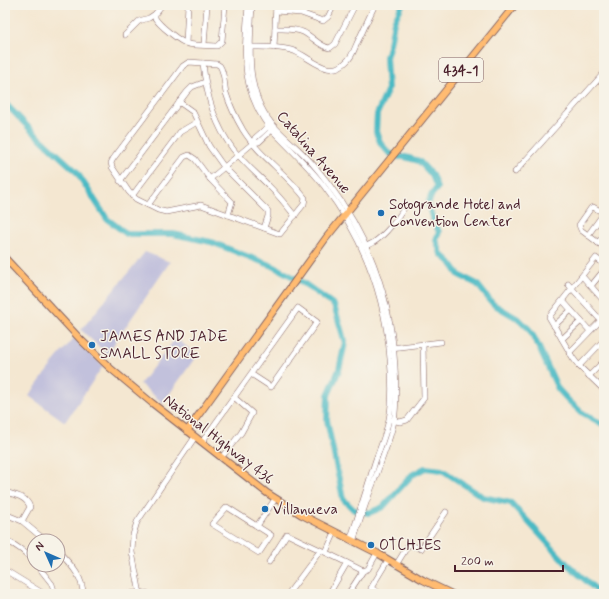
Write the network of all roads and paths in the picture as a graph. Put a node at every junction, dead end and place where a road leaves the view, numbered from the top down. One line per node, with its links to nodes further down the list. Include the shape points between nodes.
1 (162, 5): 12 (street)
2 (188, 5): 15 (street)
3 (206, 5): 16 (street)
4 (225, 5): 16 (street, via 222,41 217,46)
5 (248, 5): 17 (street, Catalina Avenue)
6 (252, 5): 17 (street, Catalina Avenue)
7 (334, 5): 11 (street, via 323,21)
8 (355, 5): 13 (street, via 335,44 330,48 304,32)
9 (375, 5): 18 (street, via 351,56 338,67 320,66 297,52)
10 (515, 5): 34 (main road, 434-1)
11 (276, 8): 13 (street)
12 (155, 14): 14 (street, via 139,21); 15 (street, via 158,22)
13 (275, 29): 18 (street)
14 (125, 35)
15 (186, 43): 16 (street)
16 (204, 45)
17 (248, 47): 18 (street); 24 (street, Catalina Avenue, via 253,84 260,105)
18 (274, 48)
19 (203, 63): 21 (street); 25 (street, via 217,64 222,68 226,94 234,114 246,136); 30 (street, via 188,62 183,66 113,159 112,167)
20 (604, 73): 28 (street)
21 (205, 82): 22 (street, via 190,89); 26 (street, via 217,121)
22 (179, 102): 23 (street, via 193,112); 30 (street)
23 (197, 122): 27 (street, via 209,146); 31 (street, via 180,132)
24 (272, 127): 25 (street, via 255,138); 34 (street, Catalina Avenue, via 299,150 320,173)
25 (253, 143): 26 (street); 37 (street, via 305,198 304,204)
26 (238, 155): 27 (street); 37 (street)
27 (224, 167): 29 (street); 38 (street, via 268,211)
28 (515, 172)
29 (210, 179): 32 (street, via 193,157 186,155); 36 (street, via 232,202)
30 (120, 181): 31 (street)
31 (132, 196): 32 (street)
32 (148, 205): 36 (street, via 166,212 201,206)
33 (405, 206): 42 (street, via 390,228)
34 (346, 213): 42 (street, Catalina Avenue); 70 (main road, 434-1)
35 (604, 213): 39 (street); 39 (street, via 594,206 587,213 579,228)
36 (228, 215): 38 (street)
37 (295, 216): 38 (street, via 280,234)
38 (264, 228)
39 (588, 235): 41 (street)
40 (604, 235): 41 (street)
41 (598, 243): 43 (street)
42 (364, 246): 61 (street, Catalina Avenue, via 382,285 390,315)
43 (604, 247)
44 (5, 258): 70 (main road, National Highway 436, via 110,368)
45 (604, 264): 47 (street, via 596,258)
46 (604, 270): 49 (street)
47 (582, 276): 48 (street); 49 (street)
48 (570, 286): 50 (street); 53 (street)
49 (591, 286): 51 (street)
50 (563, 300): 52 (street); 55 (street, via 549,317)
51 (604, 300)
52 (571, 310): 54 (street); 55 (street)
53 (603, 320): 56 (street)
54 (581, 321): 56 (street); 57 (street)
55 (554, 326): 57 (street)
56 (590, 331): 62 (street)
57 (562, 339): 62 (street)
58 (604, 341): 64 (street)
59 (441, 342): 60 (street)
60 (423, 345): 61 (street); 69 (street, via 424,398 407,420)
61 (392, 348): 69 (street, Catalina Avenue, via 396,398)
62 (569, 353): 64 (street)
63 (603, 363): 66 (street)
64 (579, 366): 66 (street)
65 (251, 374): 65 (street, via 298,308 317,322 271,387); 68 (street)
66 (589, 376): 67 (street)
67 (603, 387)
68 (235, 398): 72 (street); 73 (street, via 252,413 241,433)
69 (392, 420): 83 (street, Catalina Avenue)
70 (187, 431): 71 (main road, National Highway 436)
71 (195, 437): 72 (main road, National Highway 436); 95 (street, via 137,522 132,552)
72 (202, 442): 73 (main road, National Highway 436)
73 (221, 458): 75 (main road, National Highway 436)
74 (5, 492): 78 (street, via 28,502 30,507)
75 (275, 499): 79 (street); 80 (main road, National Highway 436)
76 (446, 512): 91 (street, via 421,549 409,544)
77 (5, 514): 78 (street)
78 (22, 521): 81 (street)
79 (257, 526): 79 (street, via 226,507 212,524 259,553 271,535)
80 (335, 532): 83 (main road, National Highway 436); 84 (street)
81 (36, 533)
82 (5, 540): 85 (street)
83 (352, 541): 86 (main road, National Highway 436)
84 (323, 551): 89 (street, via 287,534); 90 (street); 101 (street)
85 (26, 553)
86 (377, 553): 88 (main road, National Highway 436); 93 (street, via 368,569)
87 (66, 560): 98 (street, via 77,573)
88 (388, 560): 91 (main road, National Highway 436); 104 (street, via 372,588)
89 (269, 562)
90 (347, 562): 93 (street); 102 (street)
91 (396, 565): 105 (main road, National Highway 436)
92 (5, 570): 96 (street)
93 (363, 571): 103 (street)
94 (43, 573): 97 (street, via 52,584)
95 (140, 593): 99 (street); 100 (street)
96 (44, 594)
97 (55, 594)
98 (84, 594)
99 (130, 594)
100 (149, 594)
101 (288, 594)
102 (328, 594)
103 (348, 594)
104 (382, 594)
105 (449, 594)

